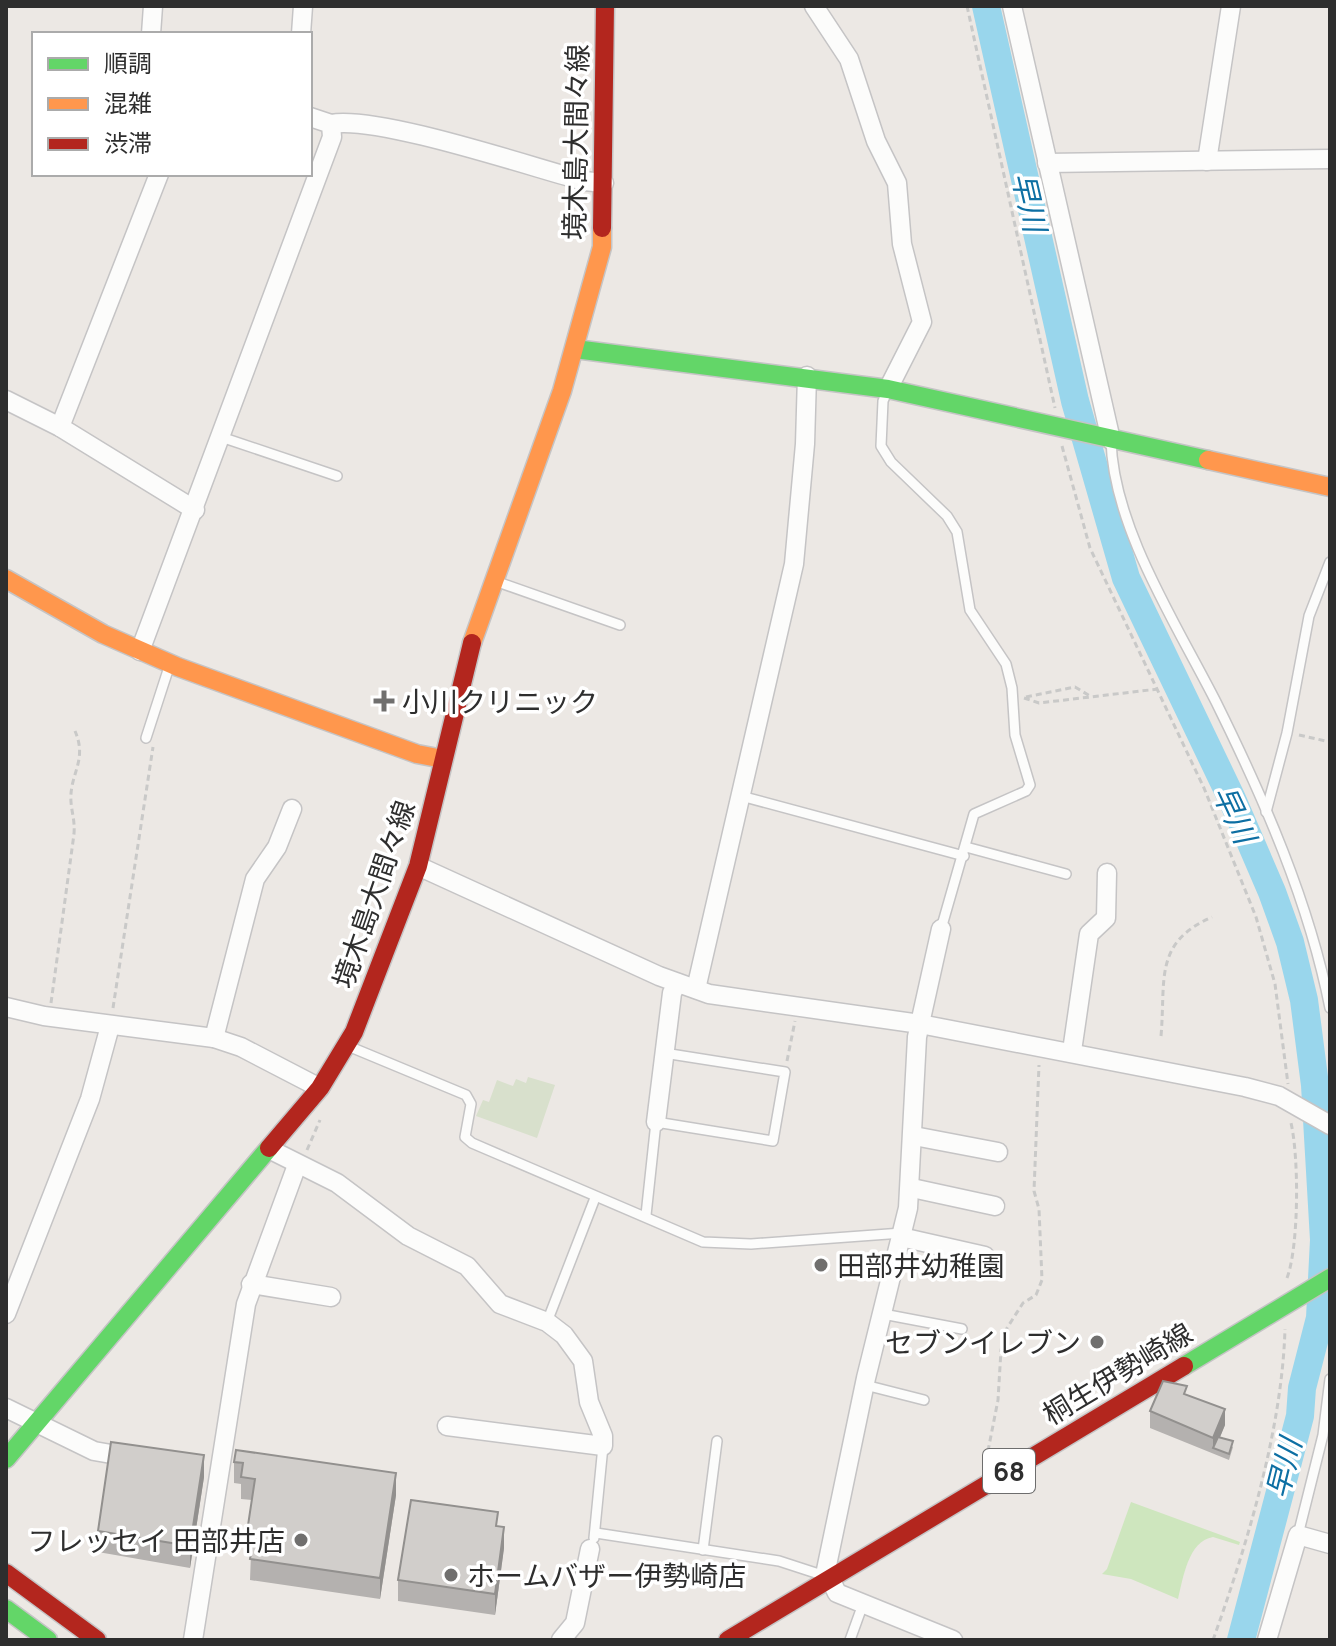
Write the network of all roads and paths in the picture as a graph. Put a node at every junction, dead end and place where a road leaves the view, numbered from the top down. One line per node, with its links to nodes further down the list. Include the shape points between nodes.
1 (153, 6): 8 (street)
2 (303, 6): 9 (street)
3 (605, 6): 16 (main road, 境木島大間々線)
4 (814, 6): 19 (street, via 849,59 876,141 897,183 902,244 922,322)
5 (967, 6): 22 (path)
6 (1012, 6): 14 (street)
7 (1231, 6): 13 (street)
8 (151, 32)
9 (301, 32)
10 (312, 118): 11 (street)
11 (331, 124): 16 (street, via 405,133); 23 (street, via 332,137)
12 (1330, 159): 13 (street)
13 (1207, 161): 14 (street)
14 (1047, 163): 24 (street)
15 (158, 176): 21 (street)
16 (604, 183): 17 (main road, 境木島大間々線, via 602,247)
17 (575, 349): 18 (main road); 30 (main road, 境木島大間々線)
18 (807, 376): 19 (main road); 43 (street, via 794,564)
19 (888, 389): 22 (main road); 36 (lane, via 881,446 953,524 970,610 1006,664)
20 (6, 400): 21 (street)
21 (60, 427): 27 (street)
22 (1059, 428): 24 (main road); 34 (path, via 1090,548)
23 (221, 437): 25 (lane); 27 (street)
24 (1107, 438): 26 (main road); 45 (lane, via 1120,498 1140,549)
25 (337, 476)
26 (1330, 487)
27 (195, 510): 32 (street)
28 (1330, 562): 39 (lane, via 1309,616)
29 (6, 579): 32 (main road)
30 (494, 581): 31 (lane); 42 (main road, 境木島大間々線, via 465,663)
31 (620, 625)
32 (140, 651): 33 (main road)
33 (170, 664): 40 (lane); 42 (main road)
34 (1158, 689): 35 (path); 68 (path, via 1227,841 1266,947)
35 (1090, 696): 37 (path, via 1039,703); 37 (path, via 1075,687)
36 (1012, 698): 37 (path); 46 (lane, via 1015,735 1030,789 977,810)
37 (1024, 698)
38 (75, 731): 57 (path, via 82,748 71,802 74,834 50,1007)
39 (1287, 733): 41 (path); 45 (lane)
40 (150, 742): 59 (path)
41 (1330, 742)
42 (443, 759): 47 (main road, 境木島大間々線)
43 (741, 796): 46 (lane); 53 (street)
44 (292, 809): 61 (street, via 277,847 255,879)
45 (1266, 812): 56 (lane, via 1310,927)
46 (965, 852): 49 (lane); 51 (lane)
47 (418, 866): 52 (street); 63 (main road, 境木島大間々線)
48 (1107, 873): 64 (street, via 1106,918 1089,934)
49 (1066, 874)
50 (1212, 917): 60 (path, via 1178,937 1168,952)
51 (941, 929): 58 (street)
52 (677, 983): 53 (street); 65 (street)
53 (696, 989): 55 (street)
54 (6, 1007): 57 (street)
55 (798, 1007): 58 (street); 66 (path)
56 (1330, 1008)
57 (44, 1016): 59 (street)
58 (920, 1024): 62 (street); 72 (street)
59 (110, 1026): 61 (street); 86 (street, via 90,1099)
60 (1161, 1036)
61 (214, 1038): 67 (street)
62 (1041, 1045): 64 (street); 100 (path, via 1034,1191 1042,1280 1036,1295 1015,1314 1001,1350 998,1400 984,1469)
63 (348, 1046): 67 (main road, 境木島大間々線); 77 (lane, via 466,1095 471,1104 467,1141)
64 (1072, 1051): 68 (street, via 1268,1092)
65 (663, 1053): 66 (lane); 70 (street)
66 (785, 1072): 70 (lane, via 773,1141)
67 (320, 1088): 73 (main road, 境木島大間々線)
68 (1290, 1103): 71 (street); 85 (path, via 1294,1250)
69 (322, 1115): 75 (path)
70 (656, 1122): 79 (lane)
71 (1330, 1125)
72 (914, 1136): 74 (street); 76 (street)
73 (269, 1149): 75 (street); 94 (main road, 境木島大間々線)
74 (998, 1152)
75 (301, 1160): 83 (street); 88 (street, via 408,1236 467,1266 500,1304)
76 (912, 1188): 78 (street); 80 (street)
77 (595, 1198): 79 (lane); 88 (lane)
78 (995, 1206)
79 (646, 1215): 80 (lane, via 718,1244)
80 (902, 1235): 81 (street); 87 (street)
81 (985, 1256)
82 (1330, 1278): 85 (main road, 桐生伊勢崎線 / 68)
83 (251, 1284): 84 (street); 111 (street, via 212,1470)
84 (331, 1297)
85 (1286, 1298): 100 (main road, 桐生伊勢崎線 / 68); 116 (path, via 1280,1390 1244,1542)
86 (6, 1314)
87 (883, 1314): 89 (lane); 91 (street)
88 (547, 1322): 97 (street, via 580,1355)
89 (962, 1329)
90 (1330, 1379): 101 (lane, via 1323,1435)
91 (865, 1385): 92 (lane); 106 (street)
92 (924, 1400)
93 (6, 1408): 94 (street)
94 (35, 1423): 98 (main road, 境木島大間々線); 99 (street, via 94,1451)
95 (447, 1426): 97 (street)
96 (717, 1441): 104 (lane)
97 (603, 1446): 102 (lane)
98 (6, 1459)
99 (146, 1460)
100 (988, 1484): 106 (main road, 桐生伊勢崎線 / 68)
101 (1298, 1535): 103 (street); 117 (street)
102 (593, 1541): 104 (lane); 112 (street, via 575,1623)
103 (1330, 1544)
104 (703, 1550): 106 (lane, via 803,1567)
105 (6, 1573): 110 (main road)
106 (828, 1580): 107 (street, via 837,1593); 113 (main road, 桐生伊勢崎線 / 68)
107 (863, 1604): 114 (lane); 115 (street)
108 (6, 1609): 109 (main road)
109 (48, 1640)
110 (97, 1640)
111 (193, 1640)
112 (561, 1640)
113 (728, 1640)
114 (850, 1640)
115 (953, 1640)
116 (1213, 1640)
117 (1267, 1640)

